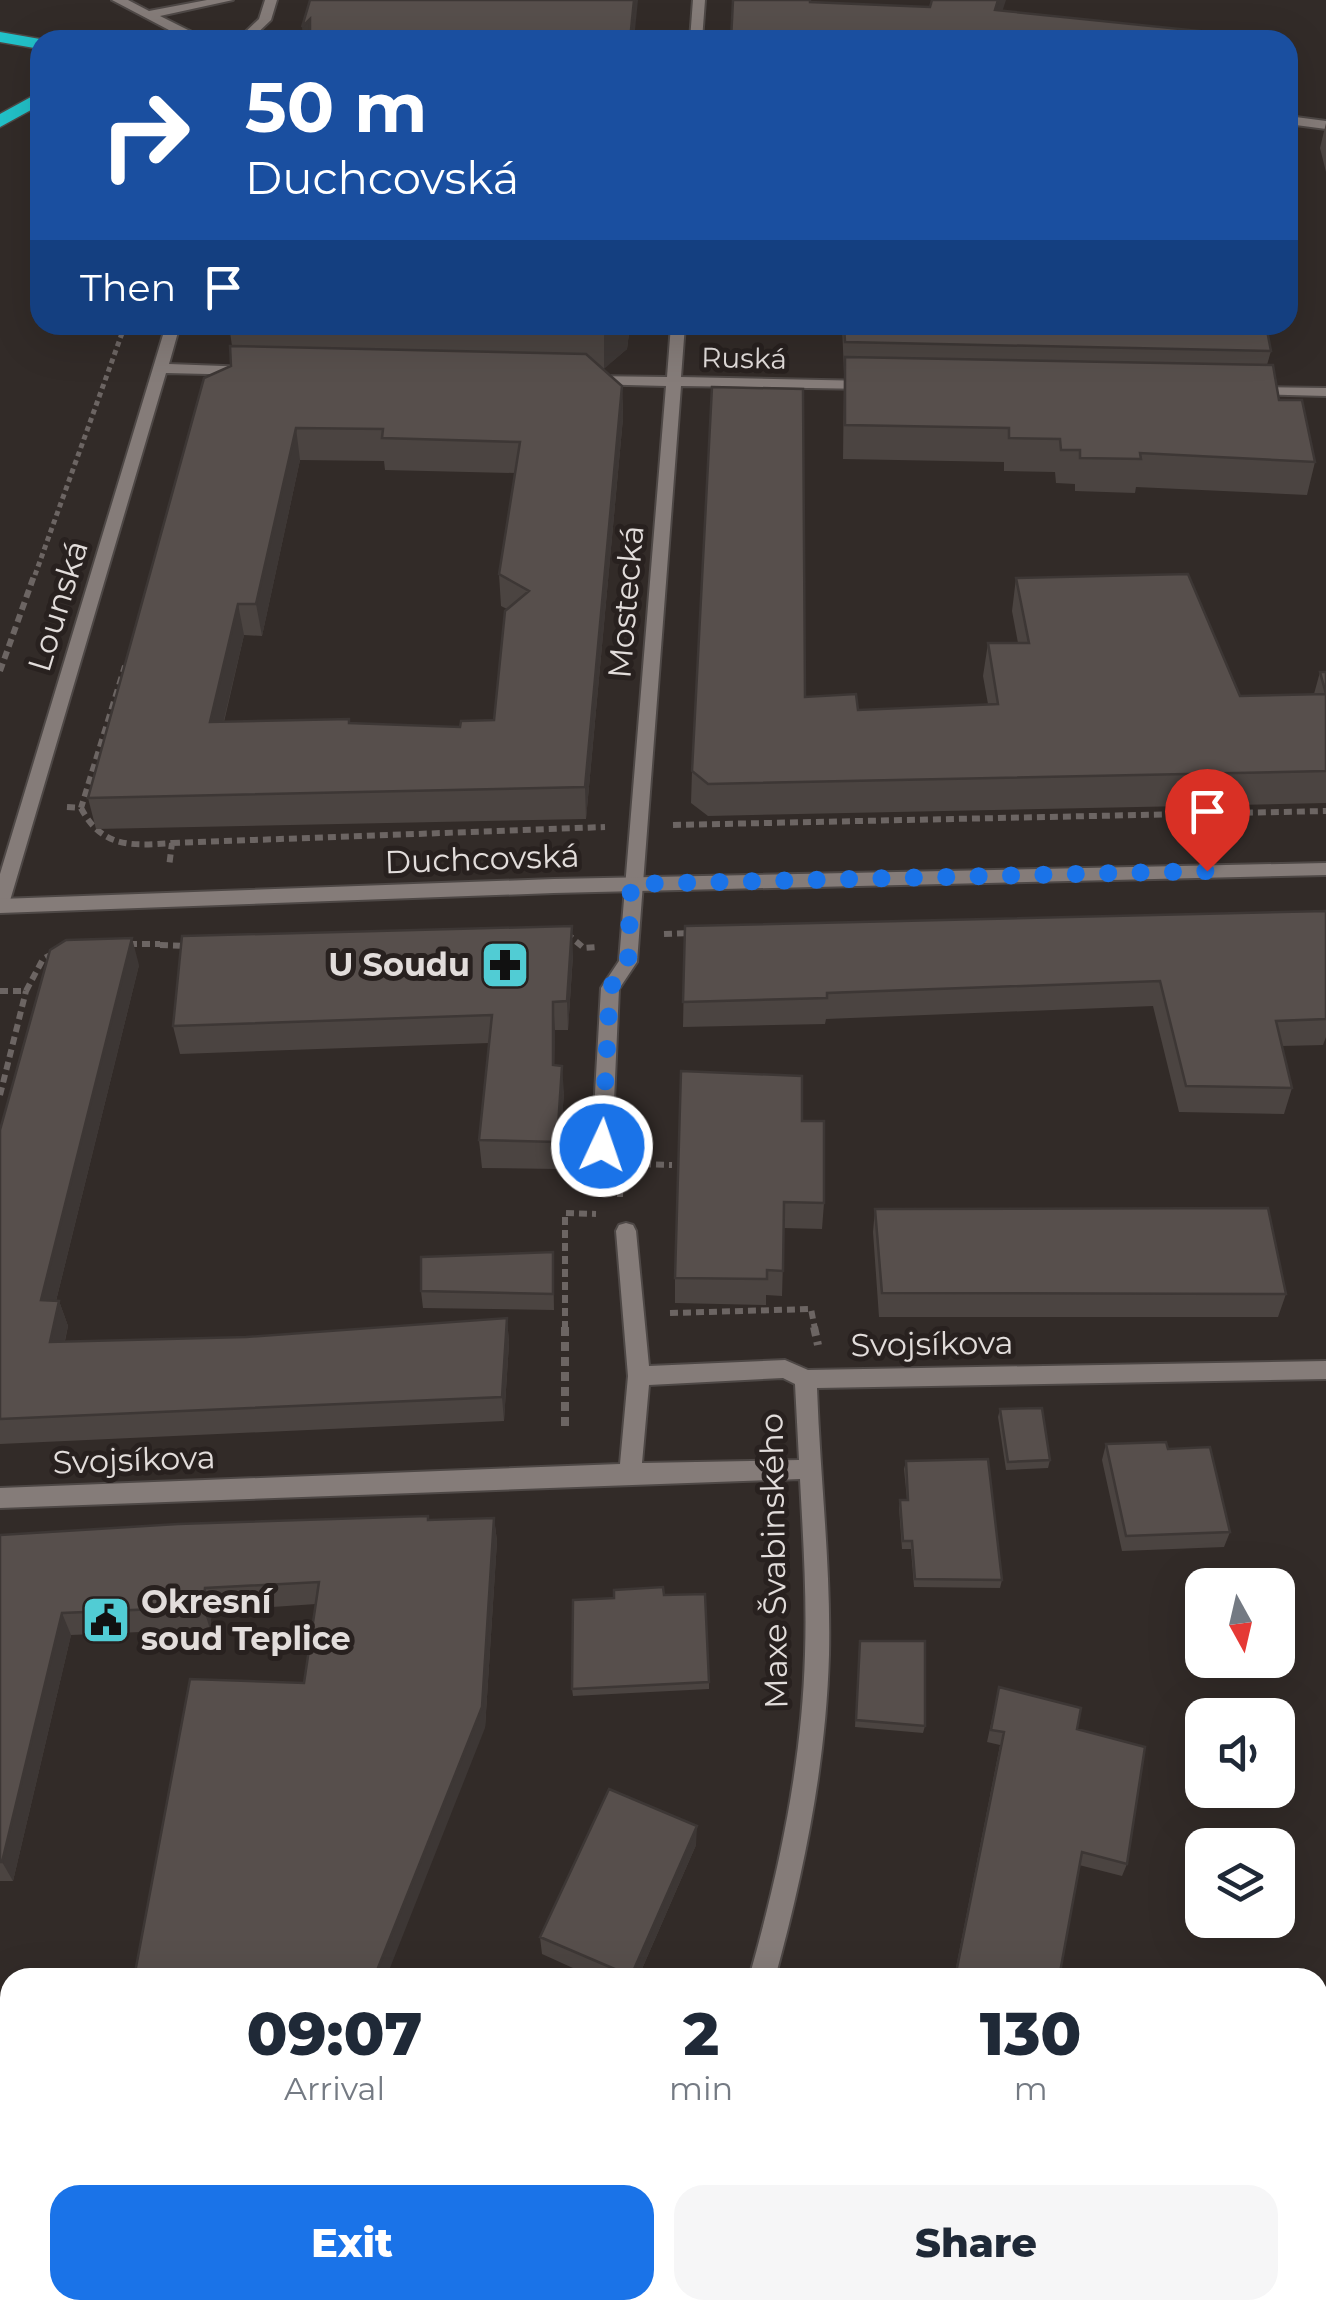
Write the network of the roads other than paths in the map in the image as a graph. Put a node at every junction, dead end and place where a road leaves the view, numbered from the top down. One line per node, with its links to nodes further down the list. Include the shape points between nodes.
1 (118, 0): 5 (street)
2 (227, 0): 5 (street)
3 (272, 0): 7 (street)
4 (698, 0): 8 (street)
5 (150, 14): 6 (street)
6 (178, 30)
7 (254, 30)
8 (696, 30)
9 (0, 37): 10 (highway)
10 (30, 42)
11 (30, 104): 13 (highway)
12 (1298, 121): 14 (street)
13 (0, 122)
14 (1326, 125)
15 (170, 335): 17 (street, Lounská)
16 (677, 335): 20 (street, Mostecká)
17 (162, 368): 18 (street); 26 (street, Lounská)
18 (276, 371)
19 (576, 379): 20 (street, Ruská)
20 (675, 382): 21 (street, Ruská); 25 (street, Mostecká)
21 (892, 385)
22 (1227, 390): 23 (street)
23 (1326, 392)
24 (1326, 869): 25 (street, Duchcovská)
25 (631, 884): 26 (street, Duchcovská); 27 (street, Mostecká, via 628,962 610,988)
26 (0, 905)
27 (602, 1146)
28 (622, 1223): 30 (street)
29 (1326, 1370): 31 (street, Svojsíkova)
30 (638, 1376): 31 (street, Svojsíkova, via 786,1369); 33 (street)
31 (806, 1379): 32 (street, Maxe Švabinského)
32 (808, 1468): 33 (street, Svojsíkova); 35 (street, Maxe Švabinského, via 813,1714)
33 (630, 1473): 34 (street, Svojsíkova)
34 (0, 1498)
35 (764, 1968)

